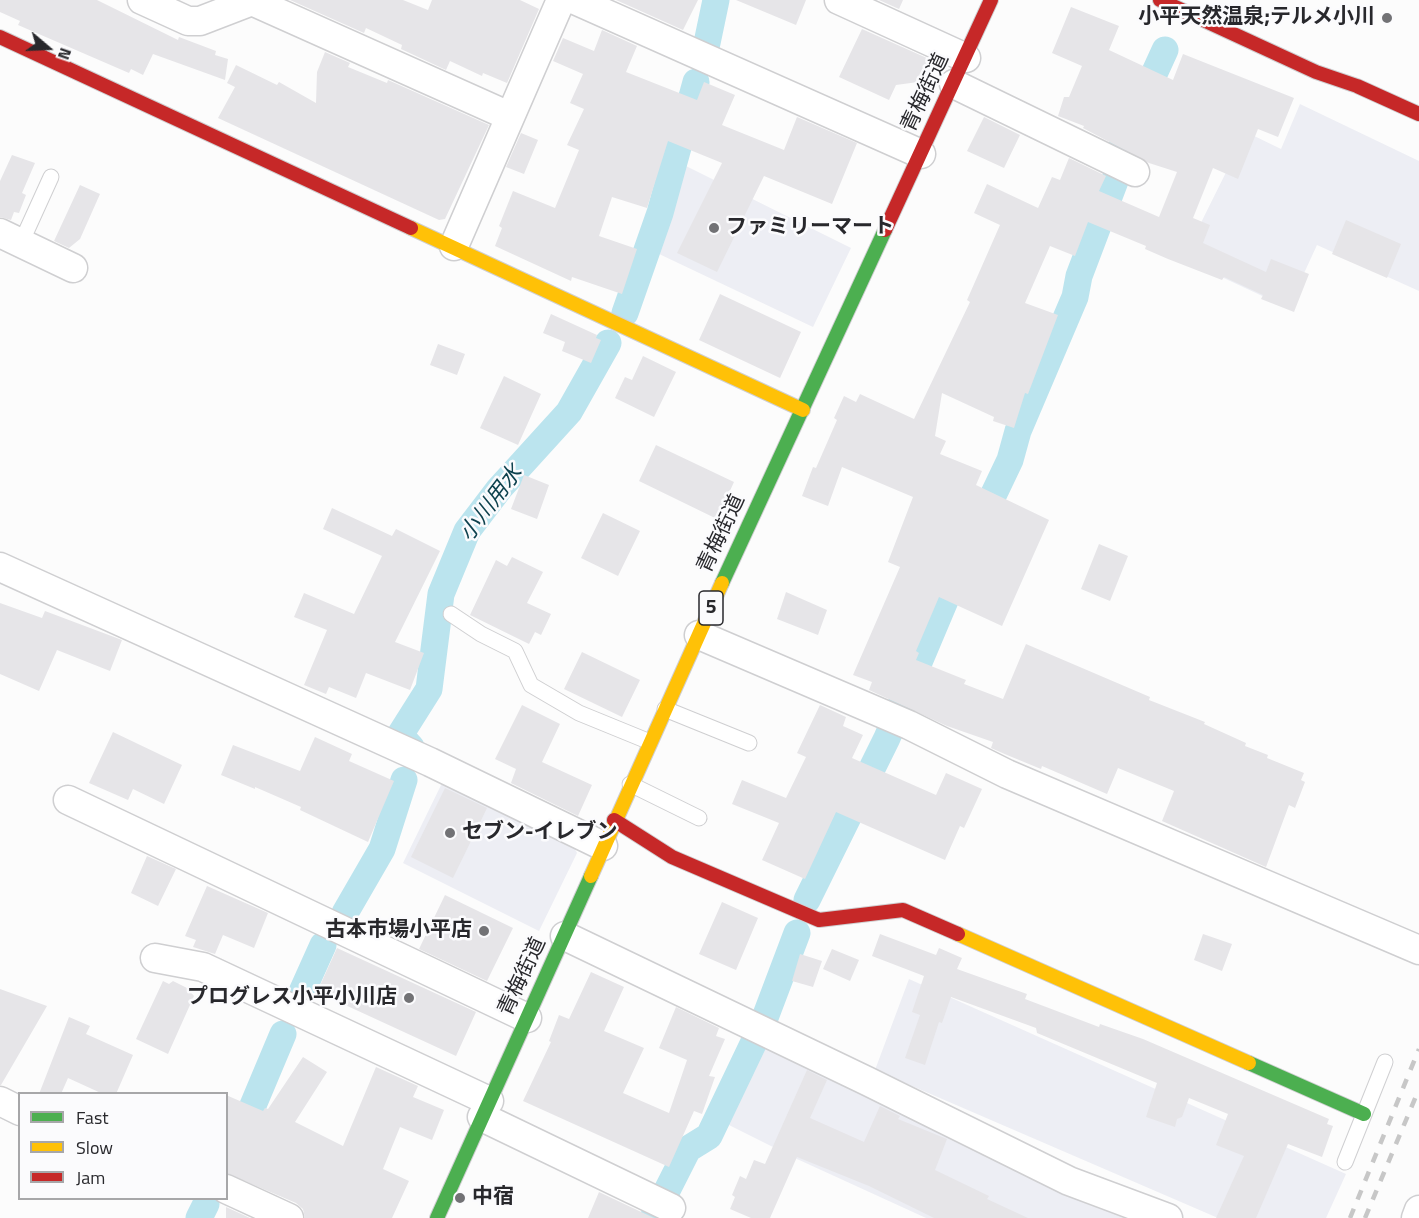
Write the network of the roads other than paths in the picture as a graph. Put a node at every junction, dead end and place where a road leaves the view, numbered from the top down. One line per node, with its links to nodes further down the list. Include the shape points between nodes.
1 (142, 0): 11 (street, via 188,21 200,21 252,1)
2 (561, 0): 11 (street)
3 (575, 0): 12 (street)
4 (839, 0): 8 (street)
5 (991, 0): 8 (street, 青梅街道 / 5)
6 (1160, 0): 10 (street, via 1316,72)
7 (0, 37): 16 (street)
8 (966, 58): 9 (street, 青梅街道 / 5)
9 (954, 84): 12 (street, 青梅街道 / 5); 13 (street)
10 (1419, 114)
11 (509, 116): 16 (street)
12 (921, 154): 18 (street, 青梅街道 / 5)
13 (1135, 172)
14 (51, 177): 15 (lane)
15 (10, 238): 17 (street)
16 (454, 246): 18 (street)
17 (73, 268)
18 (802, 410): 21 (street, 青梅街道 / 5)
19 (0, 567): 29 (street, via 420,757)
20 (451, 614): 23 (lane, via 515,651 531,685 579,713)
21 (699, 635): 22 (street, 青梅街道 / 5); 31 (street, via 909,725 1007,774)
22 (665, 709): 23 (street, 青梅街道 / 5); 24 (lane)
23 (650, 742): 25 (street, 青梅街道 / 5)
24 (749, 743)
25 (630, 784): 27 (lane); 28 (street, 青梅街道 / 5)
26 (68, 800): 33 (street)
27 (699, 818)
28 (614, 820): 29 (street, 青梅街道 / 5); 38 (street, via 672,858 819,920 903,910)
29 (603, 846): 30 (street, 青梅街道 / 5)
30 (565, 936): 33 (street, 青梅街道 / 5); 45 (street, via 1070,1181)
31 (1419, 950)
32 (155, 958): 36 (street, via 203,967)
33 (527, 1018): 36 (street, 青梅街道 / 5)
34 (1385, 1062): 38 (lane)
35 (0, 1101): 37 (street)
36 (486, 1109): 41 (street); 44 (street, 青梅街道 / 5)
37 (18, 1110)
38 (1364, 1114): 39 (lane)
39 (1345, 1162)
40 (228, 1190): 43 (street)
41 (661, 1202)
42 (1419, 1210): 46 (street)
43 (289, 1218)
44 (436, 1218)
45 (1168, 1218)
46 (1416, 1218)

